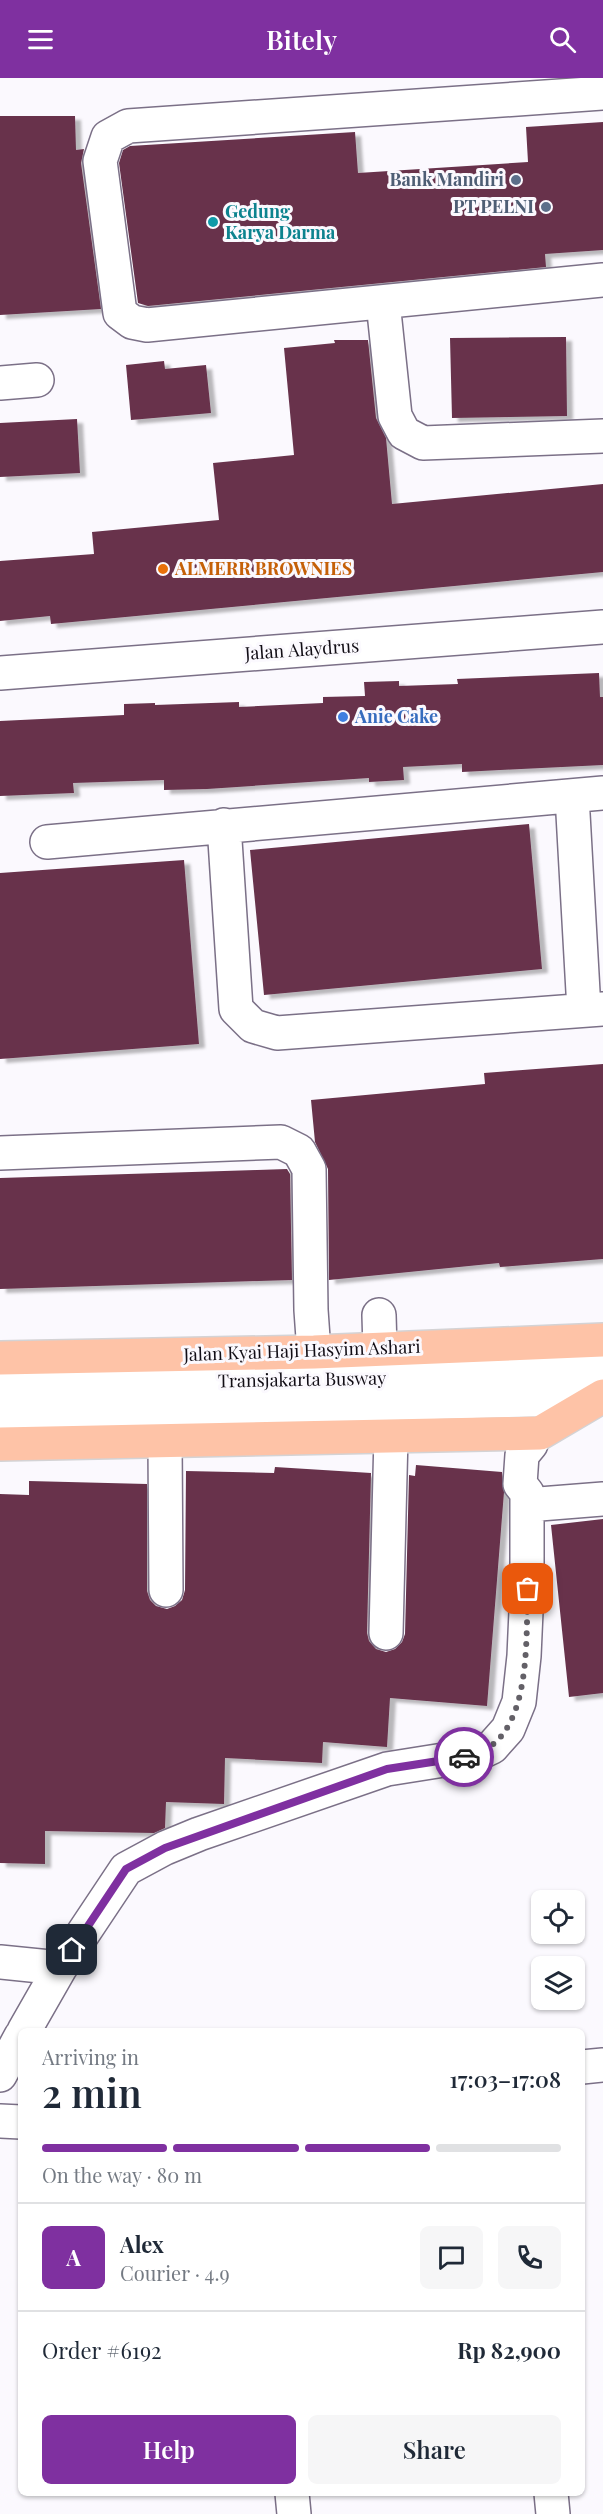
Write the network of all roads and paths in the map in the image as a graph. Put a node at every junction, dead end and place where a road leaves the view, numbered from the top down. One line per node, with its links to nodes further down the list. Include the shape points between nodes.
1 (603, 93): 3 (street, via 128,126 108,137 100,161 120,313 132,322 147,325)
2 (603, 279): 3 (street)
3 (383, 302): 6 (street, via 395,416 404,433 423,443)
4 (37, 380): 5 (street)
5 (0, 383)
6 (603, 436)
7 (603, 627): 8 (street, Jalan Alaydrus)
8 (0, 673)
9 (588, 795): 10 (street); 12 (street)
10 (224, 825): 11 (street); 12 (street, via 236,1009 253,1026 277,1032)
11 (47, 842)
12 (593, 1010)
13 (0, 1153): 17 (street, via 281,1142 299,1151 309,1169)
14 (379, 1315): 16 (street)
15 (603, 1341): 16 (main road, Jalan Kyai Haji Hasyim Ashari)
16 (380, 1349): 17 (main road, Jalan Kyai Haji Hasyim Ashari)
17 (314, 1352): 18 (main road, Jalan Kyai Haji Hasyim Ashari)
18 (0, 1358)
19 (0, 1385): 20 (street, Transjakarta Busway, via 316,1381)
20 (602, 1388): 21 (street, Transjakarta Busway); 23 (main road)
21 (0, 1414)
22 (391, 1436): 23 (main road); 24 (main road); 29 (street)
23 (534, 1437): 27 (street, via 522,1455 520,1484)
24 (165, 1441): 25 (main road); 28 (street)
25 (0, 1444)
26 (603, 1498): 27 (street)
27 (527, 1499): 31 (street, via 528,1589 519,1702 508,1729 492,1747 475,1755 387,1769 165,1848 126,1869)
28 (166, 1590)
29 (386, 1634)
30 (0, 1962): 31 (street)
31 (60, 1968): 32 (street)
32 (26, 2028)
33 (18, 2043): 38 (street)
34 (603, 2043): 35 (street)
35 (585, 2044)
36 (603, 2065): 37 (street)
37 (585, 2067)
38 (6, 2069)
39 (0, 2121): 40 (street)
40 (18, 2122)
41 (292, 2496): 43 (street)
42 (551, 2496): 44 (street)
43 (294, 2514)
44 (553, 2514)

